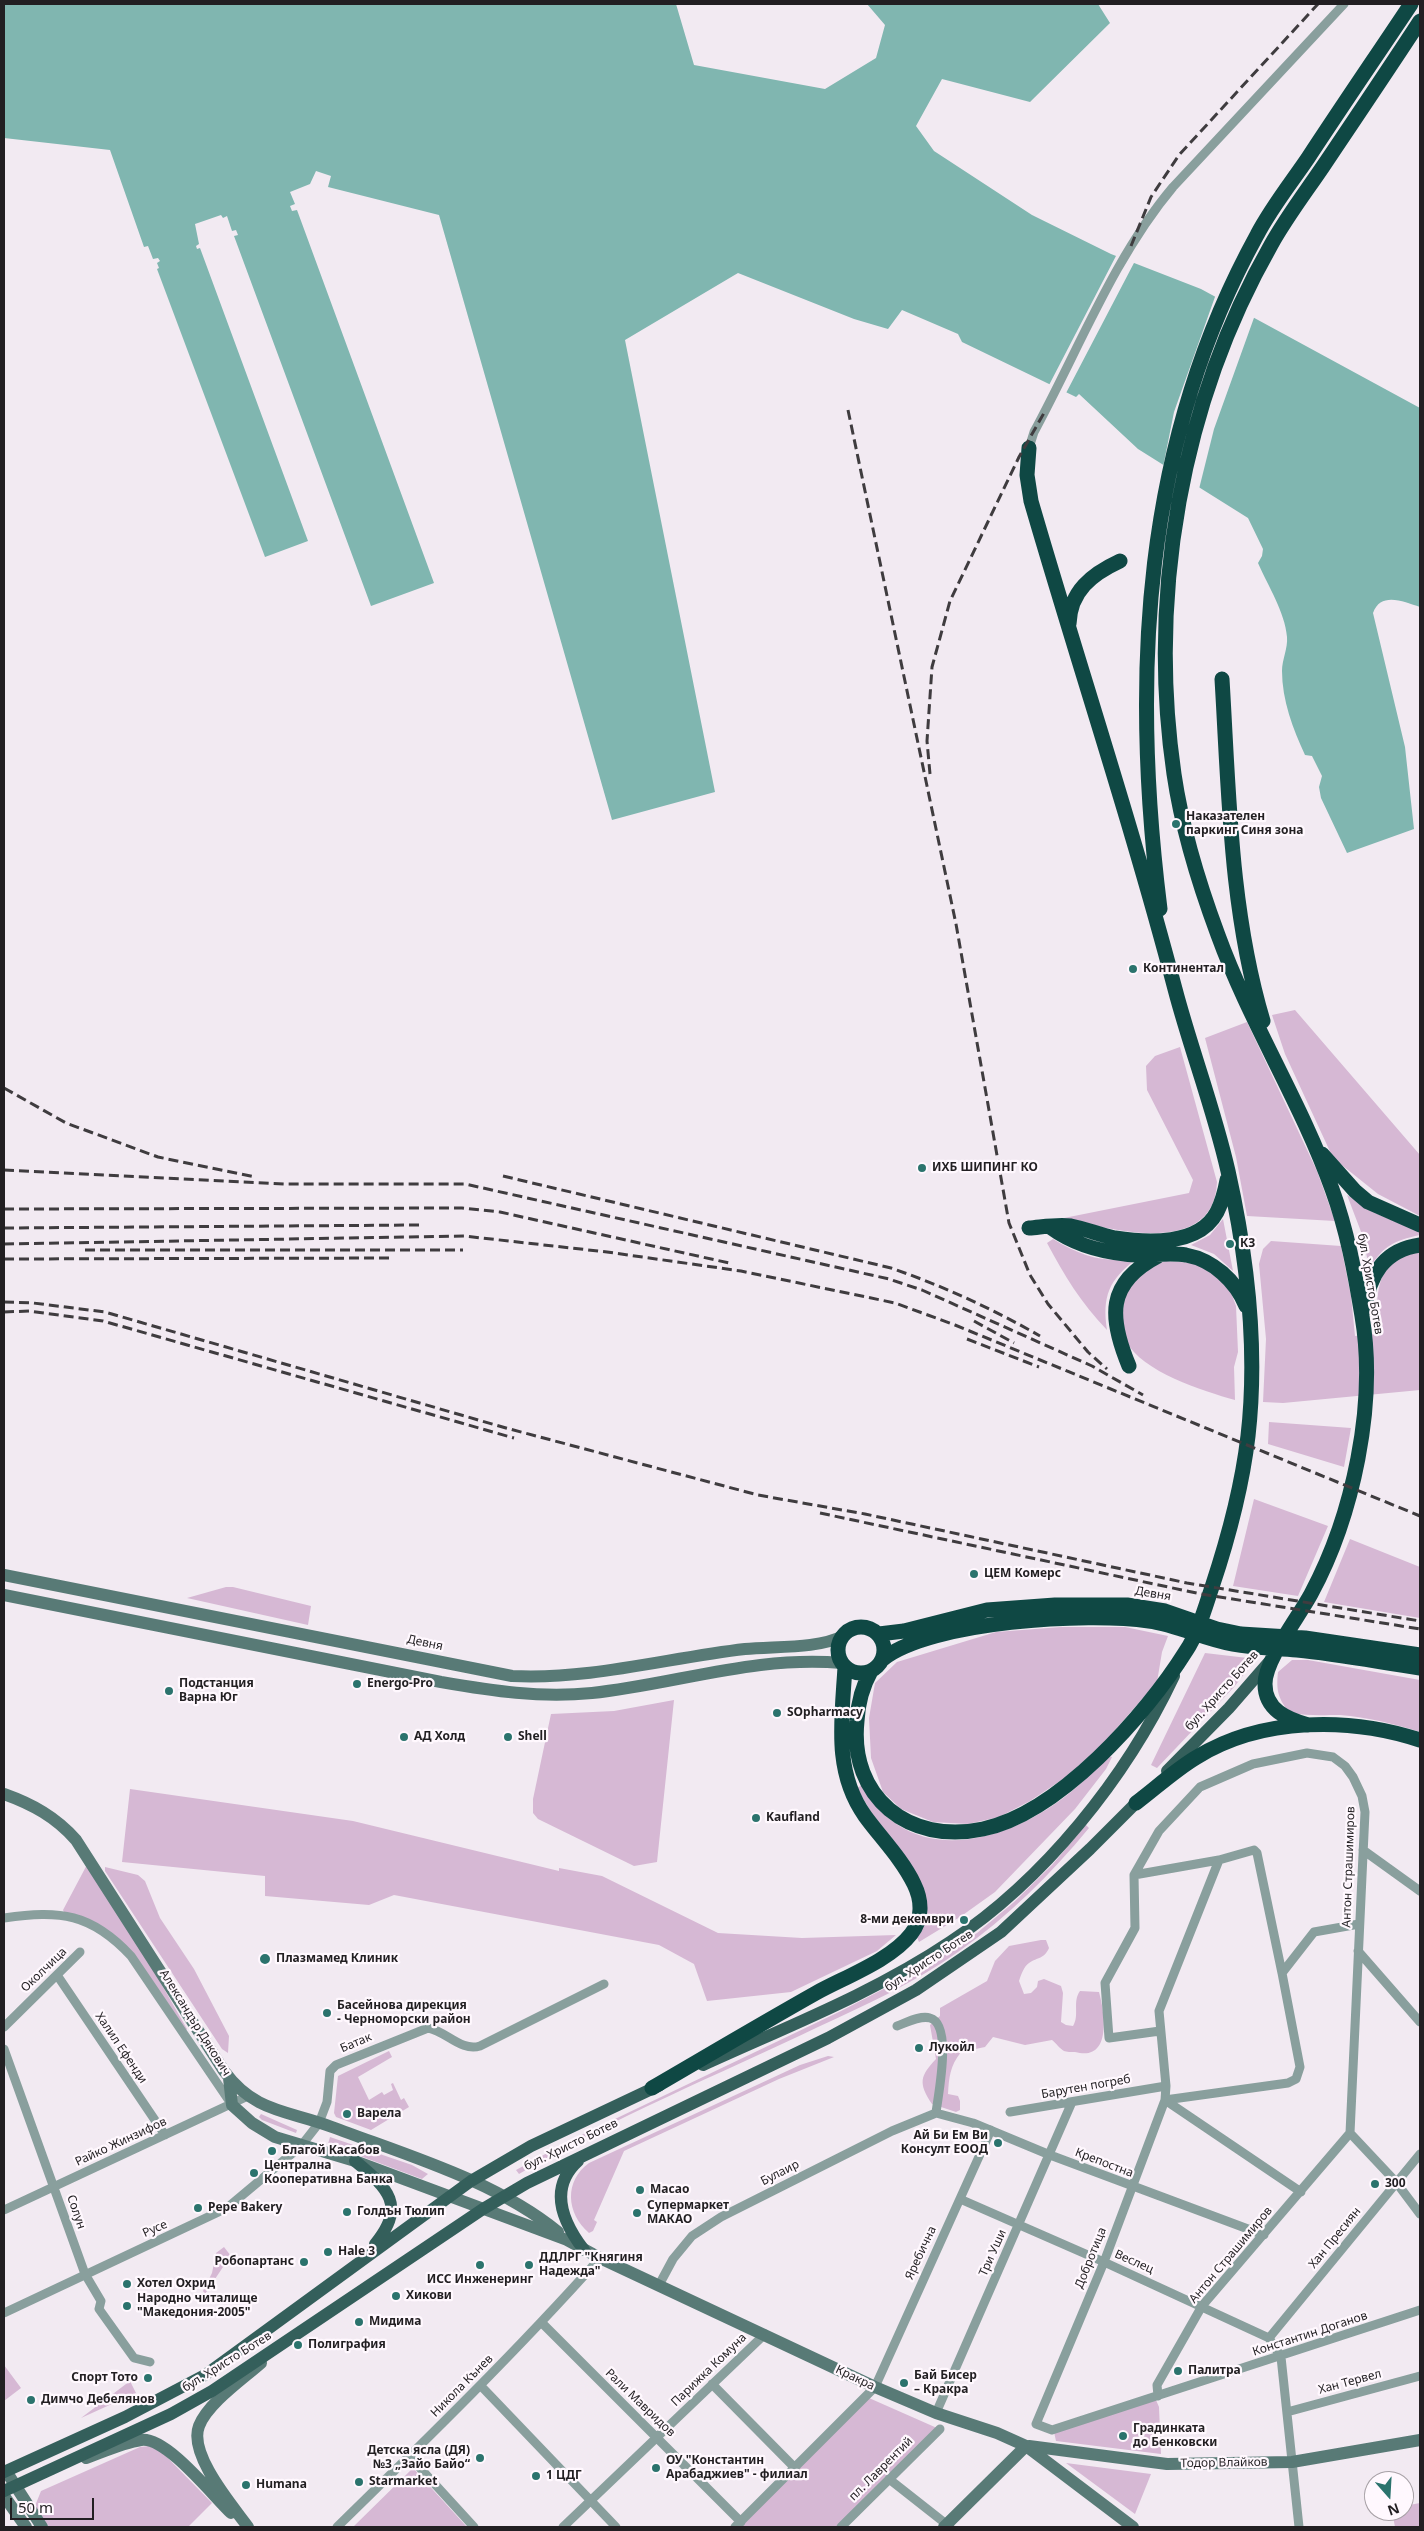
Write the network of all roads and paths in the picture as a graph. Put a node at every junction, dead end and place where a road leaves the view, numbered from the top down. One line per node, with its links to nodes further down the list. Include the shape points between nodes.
1 (1344, 4): 4 (street, via 1150,215 1034,432)
2 (1411, 4): 8 (highway, via 1258,233 1212,330 1184,414 1156,545 1146,651 1146,748 1155,871)
3 (1420, 21): 9 (highway, via 1272,243 1239,308 1198,422 1170,554 1165,616 1166,682 1174,779 1199,882 1218,936)
4 (1029, 448): 6 (highway, via 1031,501)
5 (1120, 561): 6 (highway, via 1095,574 1082,586 1072,607)
6 (1070, 636): 8 (highway)
7 (1222, 679): 9 (highway, via 1239,913 1247,958)
8 (1166, 954): 11 (highway, бул. Христо Ботев)
9 (1274, 1058): 10 (highway, бул. Христо Ботев)
10 (1313, 1144): 12 (highway, via 1355,1192 1368,1202); 18 (highway, бул. Христо Ботев, via 1345,1227)
11 (1229, 1174): 13 (highway, via 1217,1213 1204,1228 1184,1237 1133,1240 1070,1226); 17 (highway, бул. Христо Ботев)
12 (1420, 1224)
13 (1050, 1227): 14 (highway); 16 (highway, via 1068,1240 1098,1250)
14 (1029, 1228)
15 (1420, 1245): 18 (highway, via 1397,1251 1379,1266 1367,1292)
16 (1160, 1255): 17 (highway, via 1187,1255 1216,1268 1235,1286); 19 (highway, via 1135,1270 1118,1296 1116,1328)
17 (1249, 1315): 24 (highway, бул. Христо Ботев, via 1251,1396 1248,1437 1231,1522 1210,1592)
18 (1364, 1330): 27 (highway, бул. Христо Ботев, via 1363,1421 1351,1490 1338,1535 1312,1592)
19 (1129, 1366)
20 (4, 1575): 23 (street, Девня, via 512,1676 542,1678 598,1672 744,1649 829,1641)
21 (4, 1595): 28 (street, via 441,1682 542,1696 593,1693 754,1666)
22 (879, 1634): 23 (highway, via 862,1626 848,1630); 25 (highway, Девня, via 904,1632 996,1609 1127,1604 1165,1611 1241,1634 1305,1638); 26 (highway, via 885,1648)
23 (843, 1636): 28 (highway, via 838,1650)
24 (1188, 1648): 30 (highway, via 1150,1700 1108,1748 1069,1783 1015,1818 968,1832 940,1831 915,1825 894,1814 875,1798 860,1763 856,1738 860,1698); 53 (main road, бул. Христо Ботев, via 1156,1716 1107,1788 1038,1869 1001,1903 912,1966 820,2012)
25 (1420, 1655)
26 (883, 1659): 29 (highway, via 891,1652 910,1645 975,1627 1037,1620 1110,1618 1160,1623 1232,1644); 30 (highway)
27 (1269, 1662): 31 (highway, via 1266,1689 1276,1711 1288,1720); 34 (main road, бул. Христо Ботев)
28 (844, 1665): 30 (highway, via 856,1673); 53 (highway, via 840,1735 844,1770 856,1801 914,1884 920,1903 915,1928 904,1942 884,1956)
29 (1420, 1668)
30 (871, 1671)
31 (1308, 1725): 32 (highway, via 1374,1729); 34 (highway, via 1259,1733 1215,1748 1196,1758)
32 (1420, 1740)
33 (4, 1794): 51 (street, Александър Дякович, via 43,1811 64,1826 76,1840)
34 (1136, 1803): 66 (main road, бул. Христо Ботев, via 1001,1932 916,1990 828,2038)
35 (1363, 1850): 37 (street, Антон Страшимиров, via 1366,1812 1353,1777 1333,1757 1307,1753 1253,1764 1200,1787 1159,1831); 38 (street); 40 (street, Антон Страшимиров)
36 (1218, 1860): 37 (street); 43 (street, via 1252,1850 1256,1852); 49 (street, Добротица, via 1159,2012)
37 (1134, 1875): 49 (street, via 1135,1928 1105,1983 1109,2038)
38 (1420, 1891)
39 (4, 1918): 57 (street, via 38,1913 65,1914 89,1922 117,1940)
40 (1359, 1924): 41 (street, Антон Страшимиров); 43 (street, via 1314,1932)
41 (1358, 1951): 46 (street); 62 (street, Антон Страшимиров)
42 (80, 1952): 44 (street, Околчица)
43 (1282, 1973): 55 (street, via 1300,2067 1296,2080)
44 (57, 1975): 48 (street, Околчица); 63 (street, Халил Ефенди)
45 (604, 1984): 60 (street, Батак, via 480,2046 467,2047 428,2028 336,2065 330,2071 327,2102)
46 (1420, 2022)
47 (897, 2026): 59 (street, via 925,2017 933,2019 940,2028 943,2059)
48 (4, 2027)
49 (1160, 2031): 52 (street, Добротица)
50 (4, 2049): 71 (street, Солун)
51 (229, 2078): 54 (street, Александър Дякович); 57 (street)
52 (1166, 2086): 55 (street, Добротица); 56 (street, Барутен погреб)
53 (652, 2088): 69 (main road, бул. Христо Ботев, via 524,2150)
54 (248, 2096): 57 (street, Райко Жинзифов); 60 (street, Александър Дякович, via 267,2107)
55 (1165, 2100): 72 (street, Добротица); 73 (street)
56 (1072, 2102): 58 (street, Барутен погреб); 67 (street, Три Уши)
57 (232, 2105): 63 (street, Райко Жинзифов); 64 (street, via 275,2137)
58 (1010, 2112)
59 (936, 2113): 61 (street, Крепостна); 88 (street, Булаир, via 892,2131 721,2217 692,2236 673,2259)
60 (320, 2123): 64 (street, Батак); 69 (street, Александър Дякович)
61 (991, 2130): 67 (street, Крепостна); 76 (street, Яребична)
62 (1350, 2133): 70 (street); 73 (street, Антон Страшимиров)
63 (165, 2135): 71 (street, Райко Жинзифов)
64 (302, 2146): 68 (street); 87 (street, Русе, via 227,2208)
65 (1420, 2154): 70 (street, Хан Пресиян)
66 (584, 2155): 75 (main road, бул. Христо Ботев); 83 (main road, via 568,2173 561,2205 569,2230)
67 (1050, 2155): 72 (street, Крепостна); 80 (street, Три Уши)
68 (355, 2161): 74 (street); 85 (main road, via 380,2181 389,2196 392,2210 386,2230)
69 (471, 2181): 74 (main road, бул. Христо Ботев); 75 (street, Александър Дякович)
70 (1396, 2182): 79 (street); 94 (street, Хан Пресиян)
71 (54, 2186): 78 (street, Райко Жинзифов); 87 (street, Солун)
72 (1132, 2187): 81 (street, Крепостна); 86 (street, Добротица)
73 (1301, 2192): 81 (street, Антон Страшимиров)
74 (449, 2197): 77 (street); 85 (main road, бул. Христо Ботев)
75 (502, 2197): 77 (main road, бул. Христо Ботев); 82 (street, Кракра, via 524,2208)
76 (960, 2199): 80 (street, Веслец); 101 (street, Яребична)
77 (483, 2209): 82 (street, Кракра); 95 (main road, бул. Христо Ботев)
78 (4, 2210)
79 (1420, 2214)
80 (1018, 2225): 86 (street, Веслец); 104 (street, Три Уши)
81 (1264, 2235): 89 (street, Антон Страшимиров)
82 (568, 2240): 83 (street, Кракра)
83 (584, 2250): 84 (street, Кракра)
84 (600, 2258): 88 (street, Кракра); 92 (street, Никола Кънев)
85 (362, 2259): 114 (main road, бул. Христо Ботев, via 205,2374 125,2417)
86 (1104, 2262): 89 (street, Веслец); 105 (street, Добротица)
87 (85, 2274): 91 (street, Русе); 97 (street, Солун, via 101,2301 99,2309 134,2358)
88 (660, 2285): 93 (street, Кракра)
89 (1202, 2306): 94 (street, Веслец); 102 (street, Антон Страшимиров, via 1157,2385)
90 (1420, 2310): 96 (street, Константин Доганов)
91 (4, 2313)
92 (542, 2323): 100 (street, Никола Кънев); 107 (street, Рали Мавридов)
93 (765, 2334): 99 (street, Парижка Комуна); 101 (street, Кракра)
94 (1269, 2338): 96 (street)
95 (279, 2347): 112 (main road, бул. Христо Ботев, via 171,2414); 123 (street, via 217,2402 198,2427 199,2447 207,2466)
96 (1281, 2357): 102 (street, Константин Доганов); 103 (street)
97 (150, 2362)
98 (1420, 2376): 103 (street, Хан Тервел)
99 (712, 2384): 107 (street, Парижка Комуна); 113 (street)
100 (481, 2386): 110 (street, Никола Кънев); 118 (street)
101 (875, 2387): 104 (street, Кракра); 113 (street)
102 (1158, 2396): 105 (street, Константин Доганов, via 1052,2430)
103 (1287, 2412): 111 (street)
104 (936, 2413): 109 (street, Кракра)
105 (1036, 2424)
106 (940, 2429): 115 (street, пл. Лаврентий)
107 (657, 2437): 118 (street, Парижка Комуна); 119 (street, Рали Мавридов)
108 (1420, 2440): 111 (street, Тодор Влайков)
109 (1026, 2446): 111 (street, Тодор Влайков, via 1167,2464); 120 (street); 129 (street, Кракра)
110 (410, 2457): 124 (street, Никола Кънев); 125 (street)
111 (1292, 2462): 130 (street)
112 (63, 2466): 116 (main road, бул. Христо Ботев); 123 (street, via 141,2440 153,2441 168,2450)
113 (795, 2468): 119 (street)
114 (4, 2470): 116 (street)
115 (889, 2479): 120 (street); 128 (street, пл. Лаврентий)
116 (10, 2489): 122 (street)
117 (4, 2496): 121 (street)
118 (589, 2500): 126 (street, Парижка Комуна); 127 (street)
119 (738, 2525)
120 (947, 2526)
121 (26, 2527)
122 (42, 2527)
123 (247, 2527)
124 (337, 2527)
125 (474, 2527)
126 (562, 2527)
127 (616, 2527)
128 (841, 2527)
129 (1133, 2527)
130 (1299, 2527)

